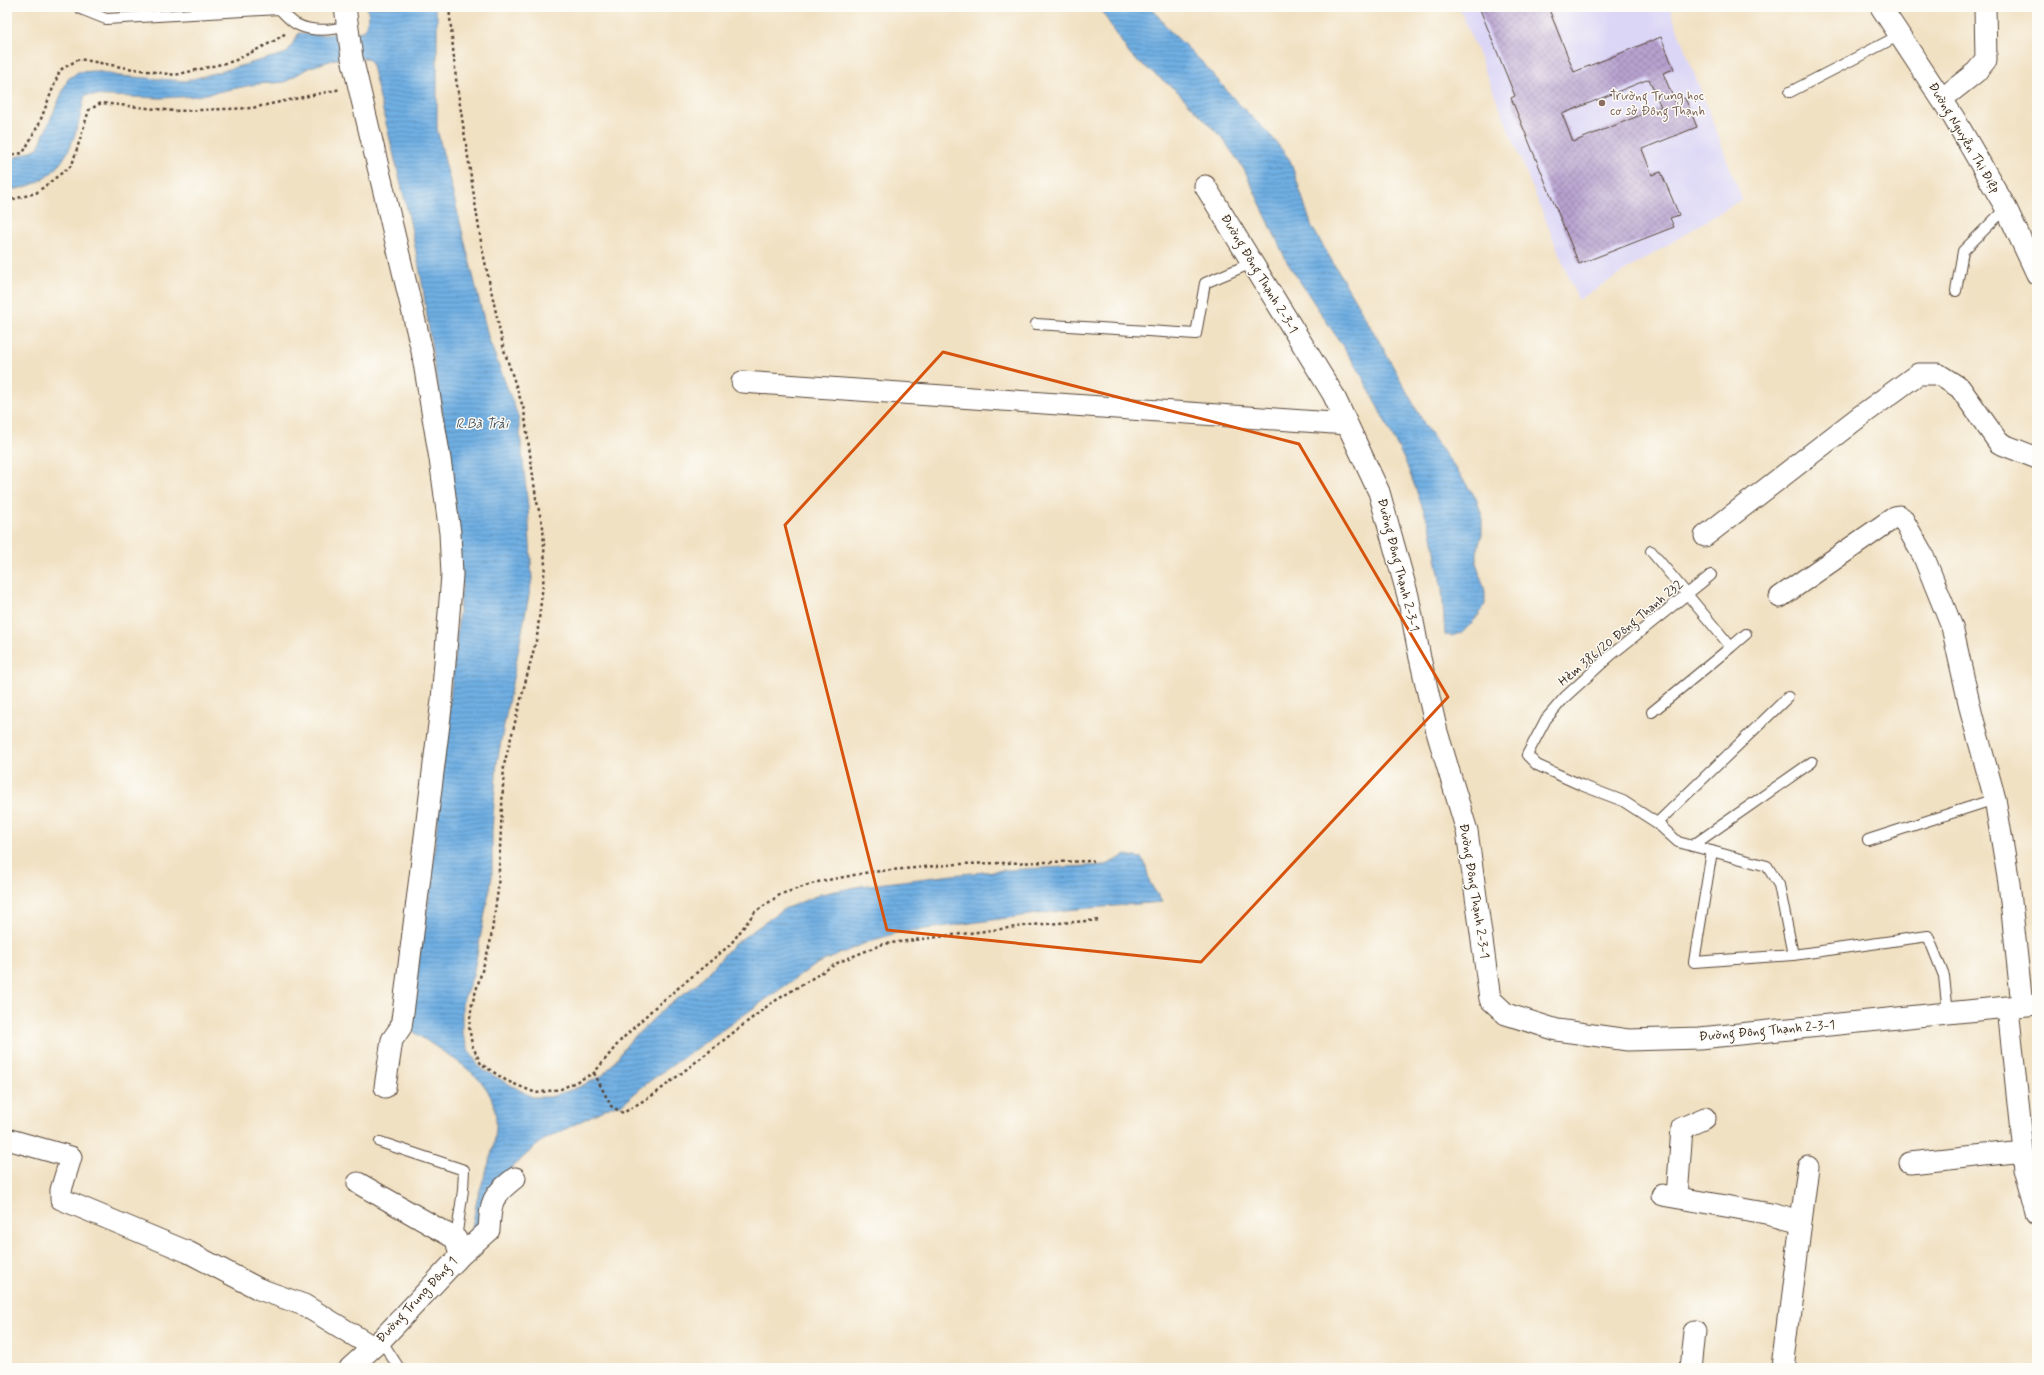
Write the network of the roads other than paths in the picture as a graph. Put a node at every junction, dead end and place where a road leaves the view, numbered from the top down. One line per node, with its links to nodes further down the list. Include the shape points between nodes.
1 (80, 7): 4 (lane, via 81,10 106,19 279,9 298,25 334,30)
2 (1881, 7): 5 (street, Đường Nguyễn Thị Điệp)
3 (1986, 7): 7 (street, via 1986,60 1976,72)
4 (347, 17): 35 (street, via 352,58 422,350 450,533 452,575 442,700 401,1027 392,1040)
5 (1900, 35): 6 (lane); 7 (street, Đường Nguyễn Thị Điệp)
6 (1790, 92)
7 (1942, 99): 9 (street, Đường Nguyễn Thị Điệp)
8 (1205, 186): 10 (street, Đường Đông Thạnh 2-3-1)
9 (2006, 208): 11 (street, Đường Nguyễn Thị Điệp); 12 (lane, via 1963,251)
10 (1252, 263): 13 (lane, via 1204,283 1196,334); 15 (street, Đường Đông Thạnh 2-3-1, via 1332,394)
11 (2037, 274)
12 (1956, 291)
13 (1036, 324)
14 (742, 382): 15 (street)
15 (1347, 424): 34 (street, Đường Đông Thạnh 2-3-1, via 1379,492 1408,596 1437,732 1466,832 1490,999 1506,1014 1557,1030 1628,1040 1700,1038)
16 (2037, 458): 17 (street, via 1999,443 1960,388 1938,374 1918,374)
17 (1705, 536)
18 (1651, 551): 20 (lane)
19 (1711, 576): 20 (lane, Hẻm 386/20 Đông Thạnh 232)
20 (1687, 593): 23 (lane); 28 (lane, Hẻm 386/20 Đông Thạnh 232, via 1611,654 1565,697 1546,719 1527,755 1537,765 1623,801)
21 (1780, 597): 27 (street, via 1895,516 1902,518 1923,555 1952,627 1972,716)
22 (1746, 634): 23 (lane)
23 (1731, 647): 25 (lane)
24 (1788, 697): 28 (lane)
25 (1652, 712)
26 (1812, 762): 30 (lane)
27 (1995, 799): 29 (lane); 33 (street, via 2009,883)
28 (1657, 823): 30 (lane, via 1678,842)
29 (1868, 840)
30 (1692, 846): 31 (lane)
31 (1712, 851): 32 (lane, via 1767,866 1779,885); 32 (lane, via 1694,962)
32 (1793, 955): 34 (lane, via 1928,936 1944,976)
33 (2022, 1006): 34 (street, Đường Đông Thạnh 2-3-1); 39 (street)
34 (1948, 1014)
35 (385, 1086)
36 (1705, 1118): 45 (street, via 1682,1128 1669,1196 1771,1214)
37 (7, 1139): 48 (street, via 71,1157 61,1190 61,1199 188,1252 259,1289 304,1305)
38 (380, 1142): 46 (lane, via 464,1170)
39 (2023, 1151): 40 (street); 44 (street)
40 (1910, 1163)
41 (1808, 1167): 45 (street)
42 (515, 1178): 46 (street, via 497,1192 492,1201 490,1230)
43 (358, 1183): 46 (street, Đường Trung Đông 1)
44 (2037, 1214)
45 (1801, 1222): 52 (street)
46 (458, 1248): 48 (street, Đường Trung Đông 1)
47 (1695, 1332): 51 (street)
48 (377, 1343): 49 (street, Đường Trung Đông 1); 50 (lane)
49 (350, 1368)
50 (399, 1368)
51 (1691, 1368)
52 (1783, 1368)

